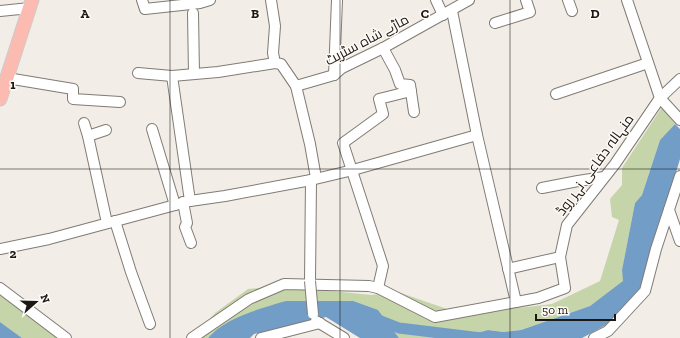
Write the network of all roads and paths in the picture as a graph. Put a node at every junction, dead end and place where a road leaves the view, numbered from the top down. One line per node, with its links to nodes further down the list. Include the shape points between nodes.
1 (142, 0): 2 (street, via 145,9 200,4)
2 (210, 0)
3 (272, 0): 17 (street)
4 (337, 0): 21 (street)
5 (436, 0): 14 (street)
6 (469, 0): 14 (street, ماڑے شاہ سٹریٹ)
7 (526, 0): 15 (street, via 530,12)
8 (568, 0): 12 (street)
9 (627, 0): 18 (street)
10 (31, 4): 11 (street); 23 (main road)
11 (0, 11)
12 (572, 11)
13 (193, 13): 20 (street)
14 (448, 13): 16 (street, ماڑے شاہ سٹریٹ); 36 (street)
15 (495, 23)
16 (383, 48): 21 (street, ماڑے شاہ سٹریٹ, via 342,68); 26 (street, via 400,84 410,85)
17 (275, 63): 20 (street); 25 (street, via 281,64)
18 (648, 63): 27 (street); 28 (street)
19 (138, 73): 22 (street)
20 (194, 74): 22 (street)
21 (334, 75): 25 (street, ماڑے شاہ سٹریٹ)
22 (172, 76): 43 (street)
23 (7, 78): 29 (main road); 30 (street, via 73,89 73,99)
24 (680, 79): 28 (street, منہالہ دفاعی نہر روڈ)
25 (296, 86): 41 (street, via 310,144)
26 (411, 91): 31 (street); 38 (street, via 379,99 383,114 344,143)
27 (556, 94)
28 (660, 98): 32 (street); 40 (street, منہالہ دفاعی نہر روڈ)
29 (0, 99)
30 (120, 102)
31 (414, 112)
32 (680, 120)
33 (84, 123): 37 (street)
34 (152, 129): 43 (street)
35 (106, 130): 37 (street)
36 (477, 135): 38 (street); 50 (street)
37 (88, 136): 45 (street)
38 (353, 170): 41 (street); 52 (street, via 383,266)
39 (680, 176): 44 (street)
40 (604, 177): 42 (street); 49 (street, منہالہ دفاعی نہر روڈ, via 567,225)
41 (313, 179): 43 (street); 54 (street, bridge, via 310,281 314,319)
42 (542, 188)
43 (183, 203): 45 (street); 47 (street, via 187,224 185,228)
44 (669, 210): 46 (street); 61 (street, via 645,291 608,331)
45 (111, 222): 48 (street); 55 (street)
46 (680, 242)
47 (191, 244)
48 (0, 249)
49 (560, 257): 50 (street); 53 (street, منہالہ دفاعی نہر روڈ, via 565,288 538,298)
50 (508, 269): 53 (street)
51 (0, 288): 57 (street)
52 (378, 288): 53 (street, منہالہ دفاعی نہر روڈ, via 436,317); 58 (street, منہالہ دفاعی نہر روڈ, via 284,284 249,299)
53 (516, 302)
54 (320, 323): 56 (street); 60 (street)
55 (150, 324)
56 (296, 334): 59 (street)
57 (66, 338)
58 (192, 338)
59 (261, 338)
60 (344, 338)
61 (594, 338)

